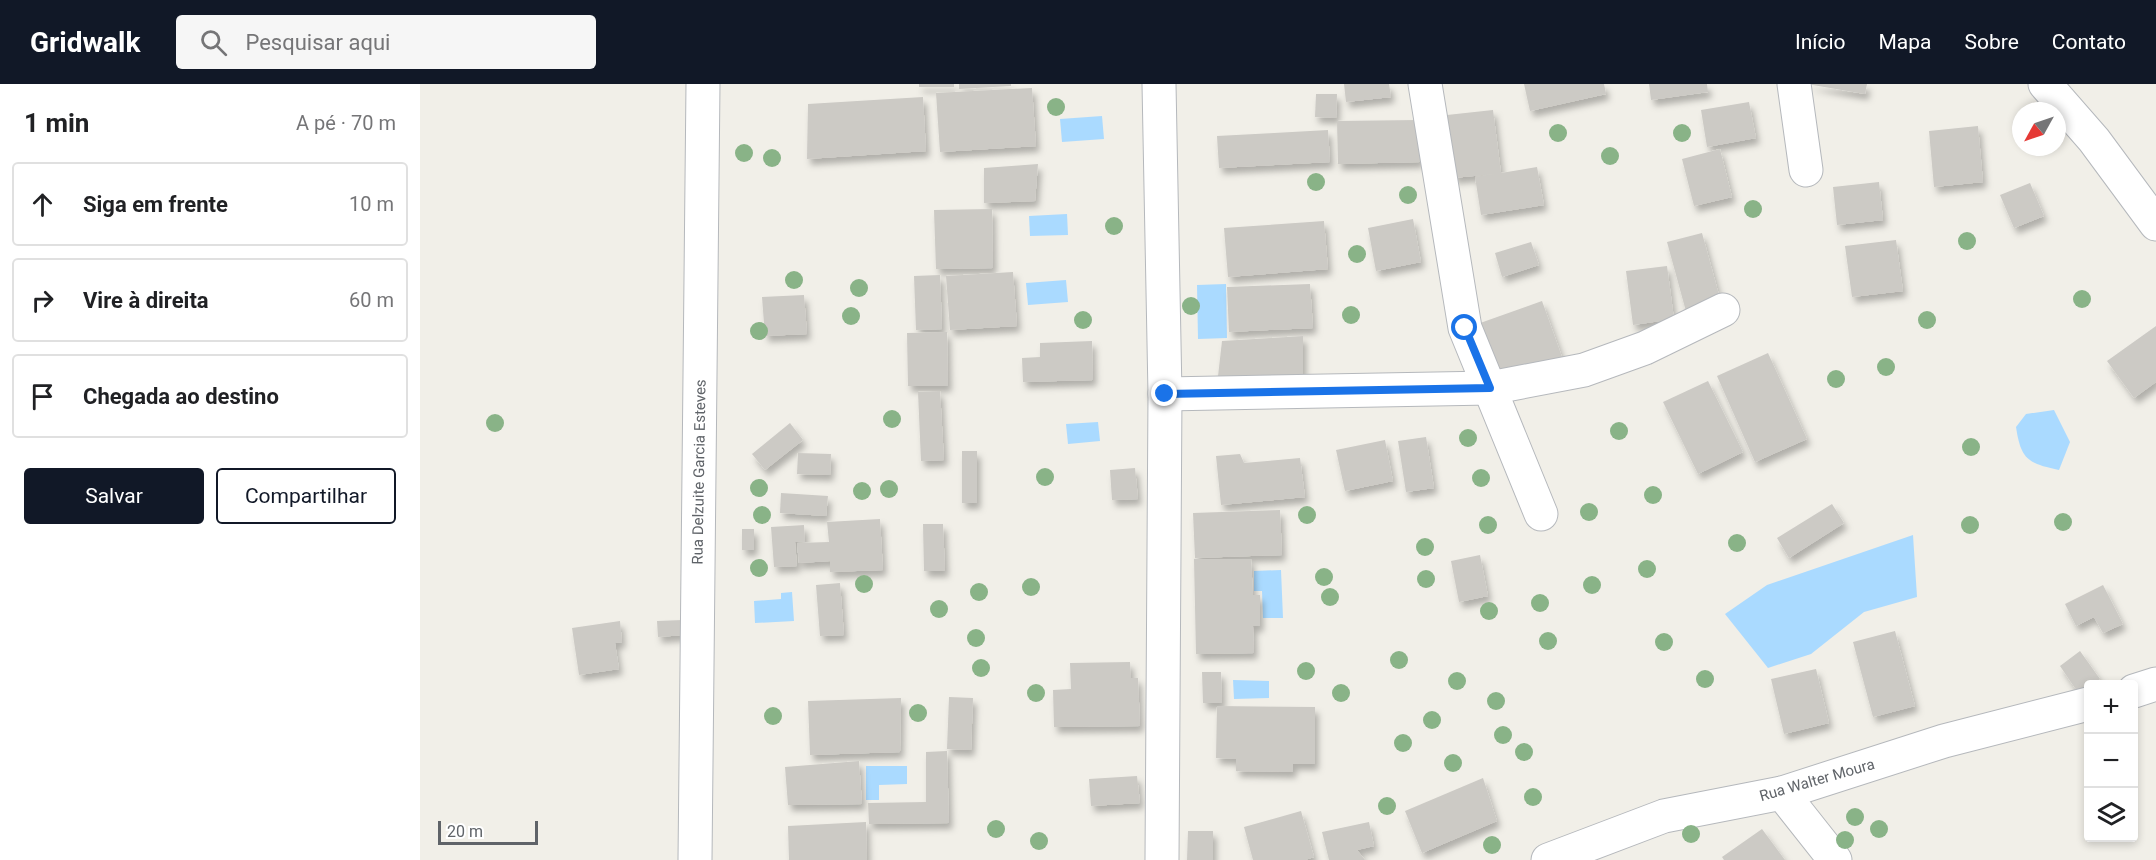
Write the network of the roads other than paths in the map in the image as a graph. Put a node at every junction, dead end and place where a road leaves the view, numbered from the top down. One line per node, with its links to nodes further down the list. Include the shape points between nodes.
1 (704, 84): 16 (street, Rua Delzuite Garcia Esteves)
2 (1159, 84): 10 (street)
3 (1425, 84): 9 (street, via 1465,328)
4 (1794, 84): 6 (street)
5 (2045, 84): 7 (street, via 2094,140)
6 (1806, 170)
7 (2156, 224)
8 (1723, 310): 9 (street, via 1645,348 1584,370)
9 (1490, 388): 10 (street); 11 (street)
10 (1165, 394): 17 (street)
11 (1541, 514)
12 (2156, 684): 13 (street)
13 (2138, 690)
14 (2084, 705): 15 (street, Rua Walter Moura, via 1944,741)
15 (1782, 793): 18 (street, Rua Walter Moura, via 1664,816); 19 (street)
16 (695, 860)
17 (1162, 860)
18 (1548, 860)
19 (1835, 860)

